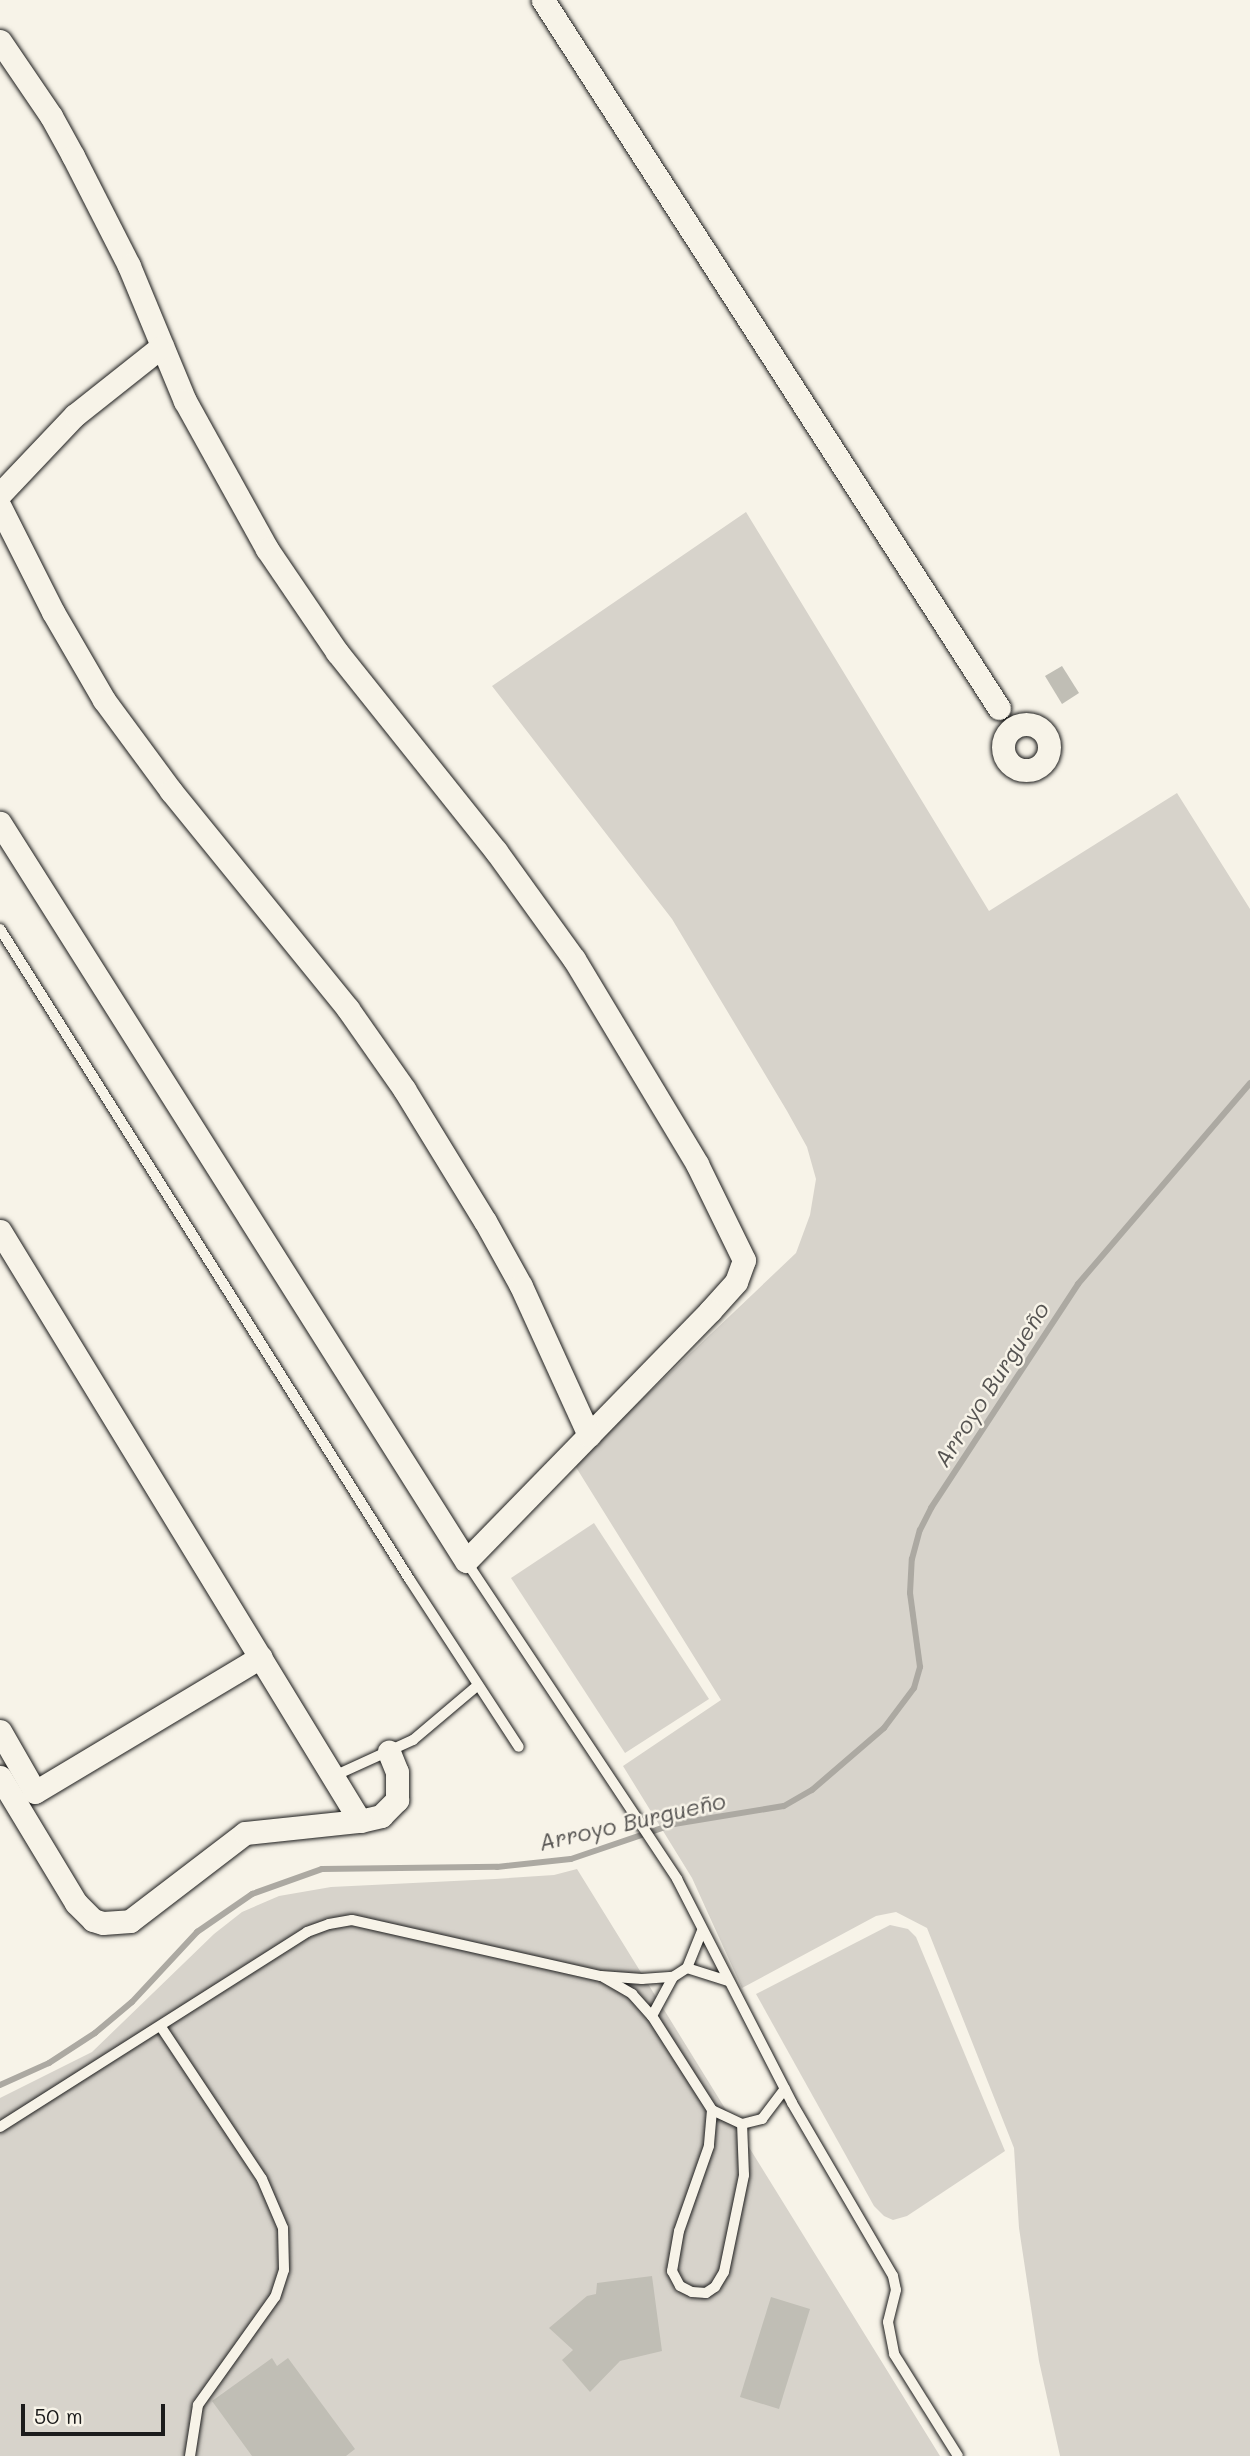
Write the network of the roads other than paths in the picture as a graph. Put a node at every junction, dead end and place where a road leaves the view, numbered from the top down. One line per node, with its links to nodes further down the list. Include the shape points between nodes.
1 (543, 0): 6 (street)
2 (0, 41): 3 (street, via 73,156 129,266)
3 (162, 345): 4 (street, via 75,415); 12 (street, via 209,448 267,549 337,652 496,851 574,959 691,1152 738,1244 744,1260 736,1282)
4 (0, 494)
5 (0, 507): 12 (street, via 104,700 171,791 348,1009 404,1089 515,1275)
6 (999, 708): 7 (street); 8 (street)
7 (1028, 724): 8 (street, via 1013,728); 8 (street, via 1041,730 1049,743 1047,757 1036,768 1014,767 1004,755)
8 (1004, 740)
9 (0, 824): 13 (street)
10 (0, 929): 15 (lane)
11 (1, 1235): 14 (street)
12 (589, 1436): 13 (street)
13 (466, 1560): 22 (lane, via 677,1879)
14 (261, 1657): 16 (street, via 36,1792); 19 (street)
15 (478, 1685): 17 (lane); 18 (lane, via 412,1740)
16 (0, 1731)
17 (519, 1747)
18 (389, 1752): 19 (lane); 21 (street, via 397,1772 397,1800 381,1816)
19 (334, 1776): 21 (street)
20 (0, 1777): 21 (street, via 76,1903 93,1920 103,1923 131,1921 245,1833)
21 (360, 1821)
22 (702, 1931): 23 (lane); 26 (lane)
23 (688, 1968): 25 (lane); 26 (lane)
24 (601, 1976): 25 (lane); 27 (lane, via 632,1994); 28 (lane, via 352,1920 307,1933)
25 (673, 1977): 27 (lane)
26 (728, 1981): 29 (lane)
27 (652, 2016): 30 (lane)
28 (161, 2027): 32 (lane); 33 (lane, via 262,2179 283,2228 284,2270 275,2297 198,2405)
29 (785, 2089): 31 (lane, via 762,2119); 34 (lane, via 893,2276 896,2290 888,2322 894,2354)
30 (712, 2110): 31 (lane); 31 (lane, via 709,2147 673,2259 672,2271 680,2286 692,2292 706,2293 724,2272 744,2175)
31 (742, 2124)
32 (0, 2127)
33 (190, 2456)
34 (958, 2456)

